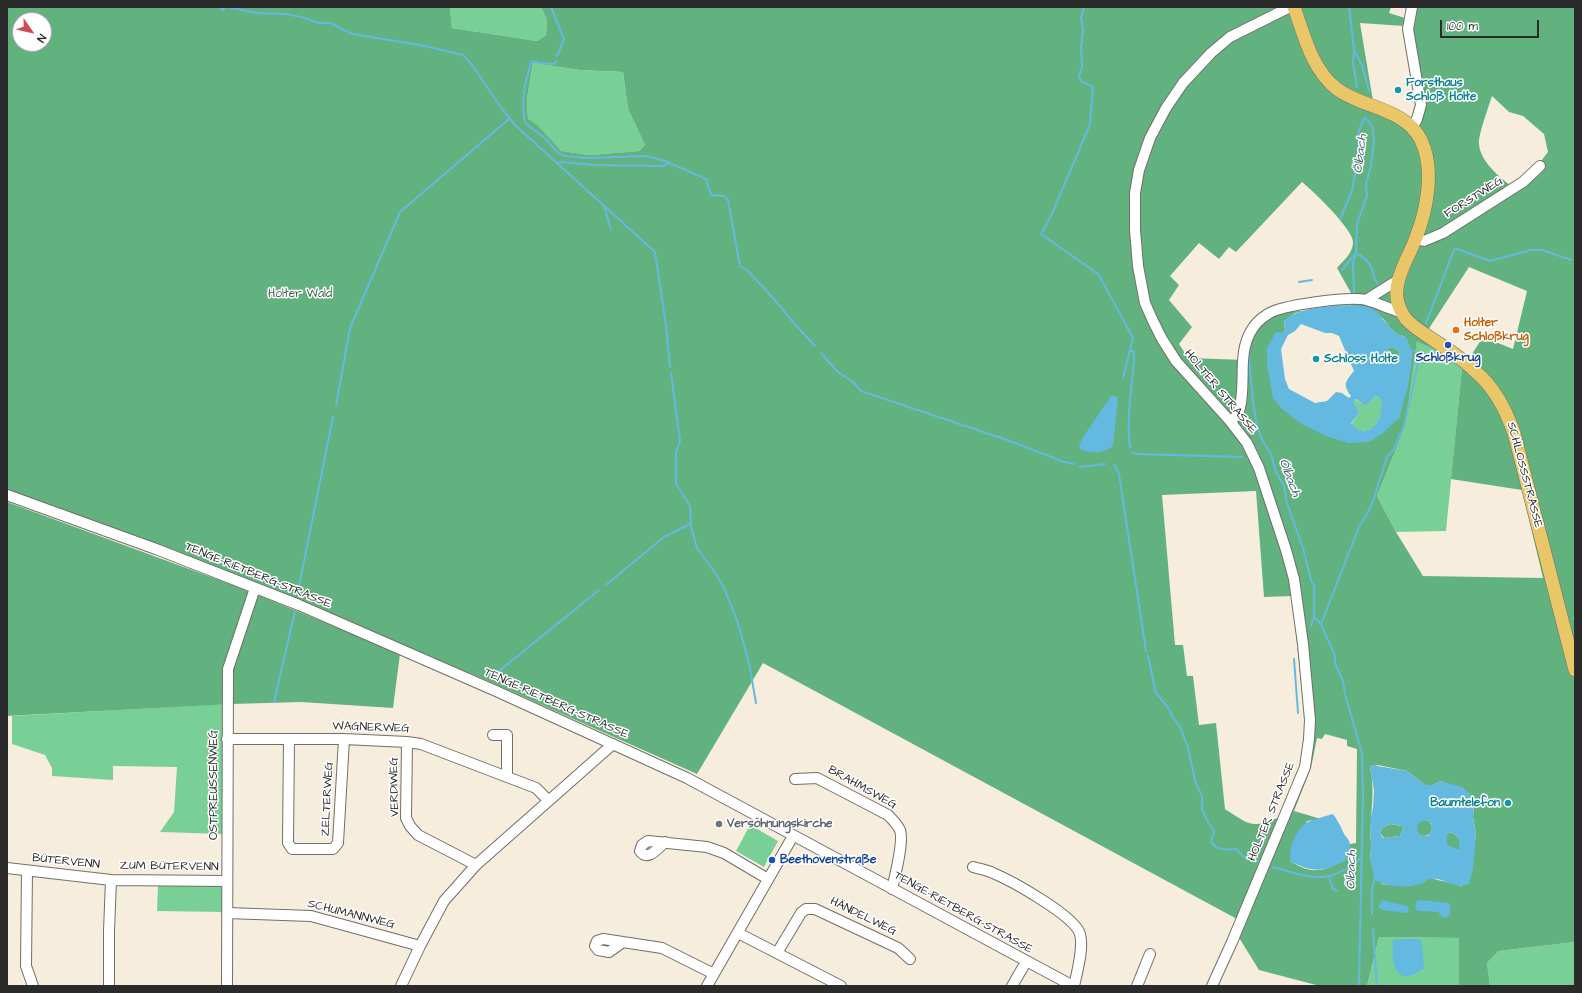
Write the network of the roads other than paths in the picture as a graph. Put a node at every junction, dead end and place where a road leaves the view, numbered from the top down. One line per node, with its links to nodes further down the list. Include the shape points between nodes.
1 (1290, 7): 10 (street, HOLTER STRASSE, via 1230,37 1211,53 1184,83 1166,108 1150,138 1135,193 1137,252 1145,303 1176,361)
2 (1294, 7): 4 (main road, SCHLOSSSTRASSE, via 1314,61 1325,78 1352,98 1390,113)
3 (1412, 7): 4 (street, via 1408,29 1420,105)
4 (1412, 128): 6 (main road, SCHLOSSSTRASSE, via 1421,140 1428,171 1424,212)
5 (1540, 166): 6 (street, FORSTWEG, via 1522,182 1442,233 1424,241)
6 (1416, 239): 7 (main road, SCHLOSSSTRASSE)
7 (1398, 280): 8 (street); 9 (main road, SCHLOSSSTRASSE, via 1396,292)
8 (1366, 300): 9 (street); 10 (street, via 1313,302 1281,309 1265,316 1248,336 1238,414)
9 (1401, 312): 13 (main road, SCHLOSSSTRASSE, via 1406,320 1478,373 1504,408 1514,433)
10 (1230, 421): 51 (street, HOLTER STRASSE, via 1247,443 1259,468 1286,550 1294,580 1310,720 1305,767)
11 (7, 495): 12 (street, TENGE-RIETBERG-STRASSE)
12 (255, 588): 15 (street, OSTPREUSSENWEG, via 228,669); 19 (street, TENGE-RIETBERG-STRASSE, via 482,684)
13 (1575, 670)
14 (493, 735): 20 (street, via 507,735)
15 (227, 739): 16 (street, WAGNERWEG); 31 (street, OSTPREUSSENWEG)
16 (289, 739): 17 (street, WAGNERWEG); 17 (street, ZELTERWEG, via 288,844 292,849 333,850 338,843)
17 (344, 740): 18 (street, WAGNERWEG)
18 (407, 742): 20 (street, WAGNERWEG, via 421,744); 25 (street, VERDIWEG, via 406,818 410,826 418,835)
19 (613, 744): 22 (street); 23 (street, TENGE-RIETBERG-STRASSE, via 687,778)
20 (507, 777): 22 (street, WAGNERWEG, via 536,788)
21 (795, 779): 32 (street, BRAHMSWEG, via 817,778 888,815 896,823 900,832 899,862)
22 (548, 800): 25 (street)
23 (793, 836): 29 (street); 32 (street, TENGE-RIETBERG-STRASSE)
24 (665, 842): 29 (street, via 707,847 724,853)
25 (476, 865): 36 (street, via 444,901)
26 (973, 867): 49 (street, via 993,873 1031,894 1071,920 1078,928 1081,944)
27 (7, 868): 28 (street, BÜTERVENN)
28 (27, 871): 30 (street, BÜTERVENN); 42 (street, via 26,966)
29 (768, 879): 34 (street)
30 (111, 880): 31 (street, ZUM BÜTERVENN); 43 (street, BÜTERVENN)
31 (227, 881): 33 (street, OSTPREUSSENWEG)
32 (892, 889): 40 (street, TENGE-RIETBERG-STRASSE)
33 (227, 913): 36 (street, SCHUMANNWEG, via 311,916); 44 (street, OSTPREUSSENWEG)
34 (738, 933): 37 (street); 41 (street)
35 (623, 942): 41 (street, via 662,948)
36 (420, 946): 45 (street)
37 (777, 953): 39 (street, HÄNDELWEG, via 801,913 806,909 815,909 898,948); 47 (street)
38 (1150, 954): 50 (street)
39 (910, 959)
40 (1026, 962): 48 (street); 49 (street, TENGE-RIETBERG-STRASSE)
41 (714, 974): 46 (street)
42 (33, 986)
43 (108, 986)
44 (227, 986)
45 (401, 986)
46 (707, 986)
47 (841, 986)
48 (1012, 986)
49 (1074, 986)
50 (1137, 986)
51 (1212, 986)

